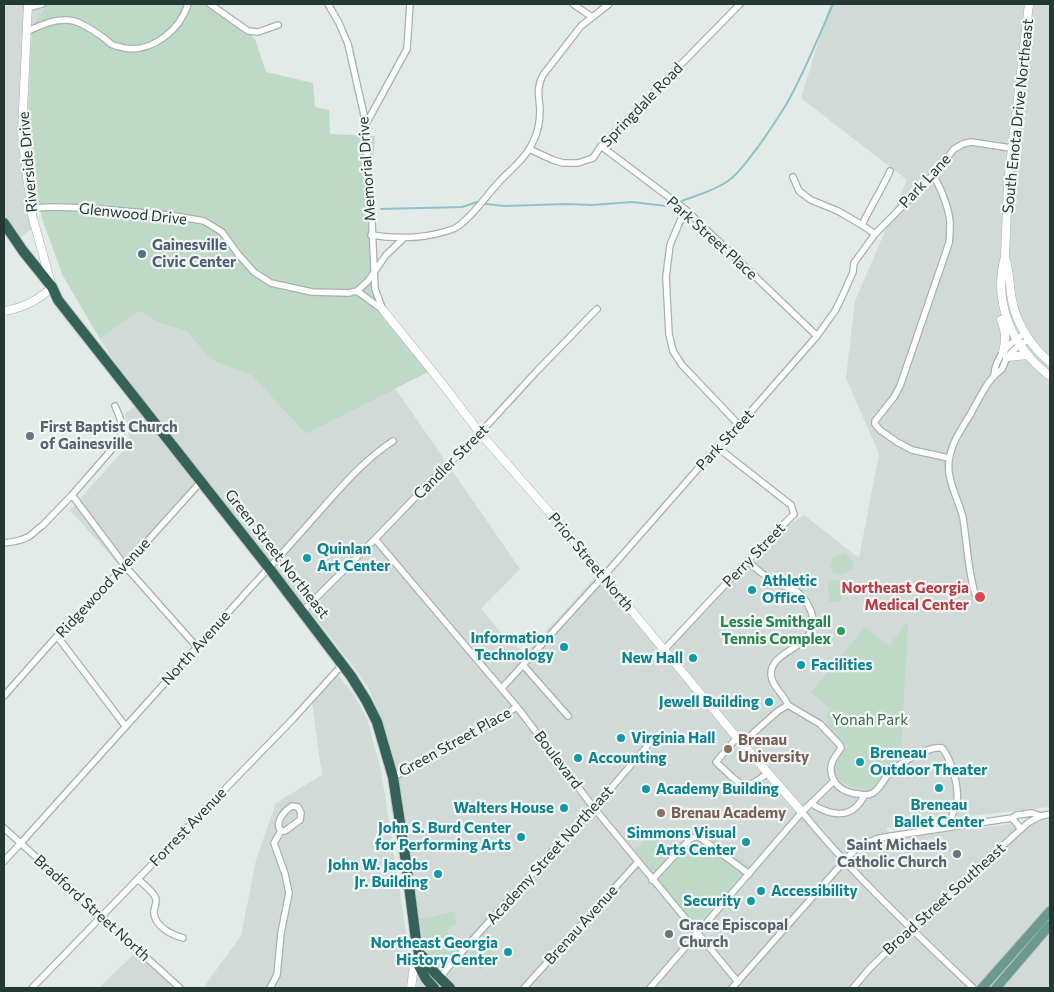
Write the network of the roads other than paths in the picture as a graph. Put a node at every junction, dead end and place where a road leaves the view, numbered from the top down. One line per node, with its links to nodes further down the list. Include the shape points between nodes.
1 (42, 4): 10 (street)
2 (188, 4): 13 (street, via 180,22 147,47 133,49 113,45 88,27 73,21 54,21)
3 (210, 4): 12 (street, via 248,31 258,32)
4 (328, 4): 14 (street, Memorial Drive, via 348,44)
5 (410, 4): 14 (street, via 407,49)
6 (573, 4): 11 (street)
7 (609, 4): 11 (street)
8 (740, 4): 15 (street, Springdale Road)
9 (1030, 4): 16 (main road, South Enota Drive Northeast)
10 (27, 6): 13 (main road, Riverside Drive)
11 (592, 17): 17 (street, via 581,26 539,82 539,123)
12 (278, 25)
13 (26, 32): 21 (main road, Riverside Drive, via 22,132)
14 (366, 124): 26 (street, Memorial Drive)
15 (601, 146): 17 (street, Springdale Road, via 593,158 578,163 553,160); 22 (street, Park Street Place)
16 (1011, 148): 19 (street, Park Lane, via 971,142 963,144 954,149); 28 (main road, South Enota Drive Northeast)
17 (529, 149): 27 (street, via 477,209 456,228 435,235)
18 (890, 170): 24 (street)
19 (933, 175): 25 (street, Park Lane); 48 (street, via 948,213 949,243 900,386 875,424 912,450)
20 (793, 177): 24 (street, via 799,191 811,200)
21 (32, 208): 30 (main road, Riverside Drive); 31 (street, Glenwood Drive, via 88,208 204,221 222,232 254,272 272,283 312,292)
22 (686, 210): 36 (street, Park Street Place); 44 (street, via 670,246 666,277 673,351 682,365)
23 (4, 222): 30 (highway, Green Street Northeast)
24 (862, 225): 25 (street)
25 (875, 234): 36 (street, Park Street, via 854,263 842,297)
26 (371, 235): 27 (street); 29 (street, Memorial Drive)
27 (404, 238): 29 (street, via 386,255)
28 (1005, 257): 32 (main road); 37 (main road, via 1012,302)
29 (375, 273): 31 (street); 34 (street, Memorial Drive, via 375,289)
30 (52, 288): 35 (main road, via 32,302); 49 (highway, Green Street Northeast, via 58,300)
31 (357, 291): 34 (street)
32 (1002, 298): 38 (main road, via 1006,317); 39 (main road, via 1000,318 1005,330)
33 (597, 309): 45 (street, Candler Street)
34 (383, 310): 45 (main road, Prior Street North)
35 (4, 311)
36 (818, 336): 44 (street, Park Street)
37 (1027, 336): 38 (street); 41 (main road)
38 (1018, 342): 39 (street); 40 (main road)
39 (1005, 355): 40 (main road); 48 (street, via 1002,369 994,376 954,440)
40 (1027, 355): 42 (main road)
41 (1050, 362)
42 (1050, 376)
43 (115, 406): 50 (street, via 122,422 120,440)
44 (739, 425): 47 (street, Park Street)
45 (480, 433): 51 (street, Candler Street); 56 (main road, Prior Street North)
46 (393, 441): 55 (street, North Avenue, via 350,476)
47 (717, 447): 53 (street, Perry Street, via 791,505 794,514); 56 (street, Park Street)
48 (948, 458): 57 (street, via 950,478 962,513)
49 (202, 482): 54 (street, Ridgewood Avenue); 55 (highway, Green Street Northeast)
50 (72, 495): 52 (street, via 30,536); 54 (street)
51 (375, 540): 58 (street, Candler Street); 64 (street, Boulevard)
52 (4, 544)
53 (747, 561): 61 (street, Perry Street); 66 (street, via 774,582 797,592 812,612 810,636 777,659 771,675)
54 (125, 566): 59 (street, Ridgewood Avenue); 60 (street)
55 (269, 568): 58 (highway, Green Street Northeast); 60 (street, North Avenue)
56 (603, 577): 61 (main road, Prior Street North); 63 (street, Park Street)
57 (975, 594)
58 (303, 612): 62 (highway, Green Street Northeast)
59 (57, 636): 65 (street, Ridgewood Avenue); 69 (street)
60 (198, 647): 69 (street, North Avenue)
61 (664, 650): 70 (main road, Prior Street North)
62 (342, 665): 73 (highway, Green Street Northeast, via 373,712); 91 (street, Forrest Avenue)
63 (523, 665): 64 (street, Park Street); 68 (street)
64 (502, 688): 67 (street, Boulevard)
65 (4, 696)
66 (788, 705): 70 (street); 74 (street, via 820,724 840,744 830,766)
67 (518, 707): 73 (street, Green Street Place); 77 (street, Boulevard)
68 (568, 716)
69 (126, 725): 86 (street, North Avenue)
70 (740, 741): 72 (main road, Prior Street North); 72 (street, via 734,740 716,762 745,787)
71 (648, 744): 77 (street, Academy Street Northeast)
72 (768, 773): 78 (main road, Prior Street North)
73 (393, 777): 99 (highway, Green Street Northeast)
74 (834, 781): 75 (street, via 851,793); 76 (street)
75 (865, 795): 76 (street, via 858,806 846,813 824,811); 82 (street, via 877,790 889,773 912,757 942,748 955,777 957,802)
76 (811, 803): 78 (street)
77 (594, 808): 88 (street, Boulevard); 101 (street, Academy Street Northeast, via 450,965)
78 (802, 812): 89 (street); 90 (street)
79 (1050, 814): 80 (street)
80 (1041, 816): 81 (street, via 1032,813); 84 (street, Broad Street Southeast)
81 (1012, 818): 82 (street); 84 (street)
82 (947, 827): 89 (street, via 876,839 856,850)
83 (4, 828): 86 (street, Bradford Street North)
84 (1021, 829): 96 (street, Broad Street Southeast)
85 (281, 832): 85 (street, via 300,820 302,813 298,807 288,807 278,825); 104 (street, via 274,843 289,894 277,975)
86 (20, 844): 87 (street, North Avenue); 94 (street, Bradford Street North)
87 (4, 861)
88 (638, 862): 92 (street, Boulevard); 107 (street, Brenau Avenue)
89 (844, 862): 96 (street); 100 (street)
90 (749, 874): 92 (street, via 698,836 690,839); 97 (street)
91 (138, 878): 94 (street, Forrest Avenue); 98 (street, via 156,896 153,911 157,922 174,936)
92 (652, 880): 97 (street, Boulevard)
93 (1050, 911): 112 (main road)
94 (101, 916): 102 (street, Forrest Avenue); 103 (street, Bradford Street North)
95 (1050, 925): 113 (main road)
96 (911, 928): 110 (street, Broad Street Southeast); 111 (street)
97 (696, 933): 100 (street, Boulevard); 108 (street)
98 (183, 938)
99 (418, 953): 101 (highway, via 430,967); 105 (main road)
100 (738, 982): 109 (street)
101 (437, 985): 106 (highway)
102 (32, 988)
103 (180, 988)
104 (270, 988)
105 (410, 988)
106 (450, 988)
107 (524, 988)
108 (650, 988)
109 (732, 988)
110 (853, 988)
111 (973, 988)
112 (982, 988)
113 (996, 988)

